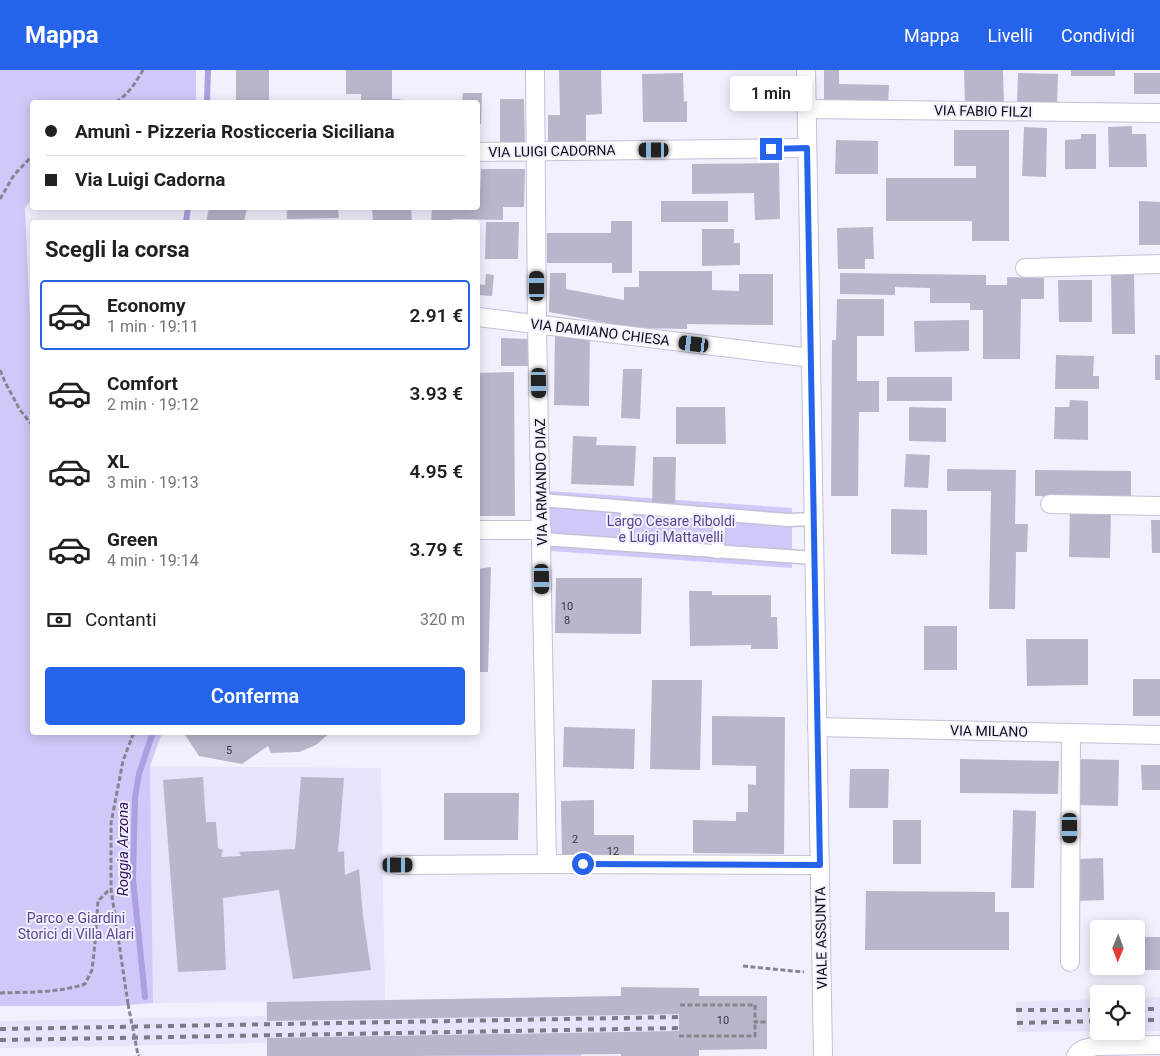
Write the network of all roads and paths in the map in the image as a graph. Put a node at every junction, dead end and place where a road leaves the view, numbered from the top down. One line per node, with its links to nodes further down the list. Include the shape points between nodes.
1 (144, 70): 4 (path)
2 (535, 70): 8 (street, VIA ARMANDO DIAZ)
3 (806, 70): 5 (street, VIALE ASSUNTA)
4 (119, 100)
5 (806, 109): 6 (street, VIA FABIO FILZI); 7 (street, VIALE ASSUNTA)
6 (1160, 113)
7 (807, 148): 8 (street, VIA LUIGI CADORNA); 16 (street, VIALE ASSUNTA)
8 (536, 151): 9 (street, VIA LUIGI CADORNA); 15 (street, VIA ARMANDO DIAZ)
9 (480, 152)
10 (30, 158): 11 (path, via 14,175)
11 (0, 199)
12 (1160, 264): 13 (street)
13 (1025, 268)
14 (480, 317): 15 (street, VIA DAMIANO CHIESA)
15 (537, 324): 16 (street, VIA DAMIANO CHIESA); 19 (street, VIA ARMANDO DIAZ)
16 (811, 358): 24 (street, VIALE ASSUNTA)
17 (0, 370): 18 (path)
18 (30, 422)
19 (541, 500): 22 (street); 26 (street, VIA ARMANDO DIAZ)
20 (1050, 504): 21 (street)
21 (1160, 506)
22 (627, 508): 23 (street); 27 (street)
23 (720, 515): 24 (street); 28 (street)
24 (814, 519): 29 (street, VIALE ASSUNTA)
25 (480, 530): 26 (street)
26 (542, 534): 27 (street); 34 (street, VIA ARMANDO DIAZ)
27 (626, 545): 28 (street)
28 (717, 552): 29 (street)
29 (814, 558): 30 (street, VIALE ASSUNTA)
30 (817, 727): 31 (street, VIA MILANO); 36 (street, VIALE ASSUNTA)
31 (1070, 733): 33 (street, VIA MILANO); 38 (street)
32 (133, 735): 37 (path, via 123,761 111,823)
33 (1160, 735)
34 (547, 864): 35 (street); 36 (street)
35 (398, 865)
36 (820, 865): 48 (street, VIALE ASSUNTA)
37 (111, 889): 41 (path, via 98,901 92,970 86,984 49,992); 47 (path, bridge)
38 (1070, 962)
39 (743, 966): 40 (path)
40 (807, 972)
41 (0, 993)
42 (680, 1005): 43 (path, via 755,1005)
43 (755, 1022): 44 (path); 45 (path, via 755,1036)
44 (767, 1022)
45 (679, 1036)
46 (1160, 1045): 49 (street, via 1096,1046 1084,1049)
47 (138, 1056)
48 (823, 1056)
49 (1076, 1056)

